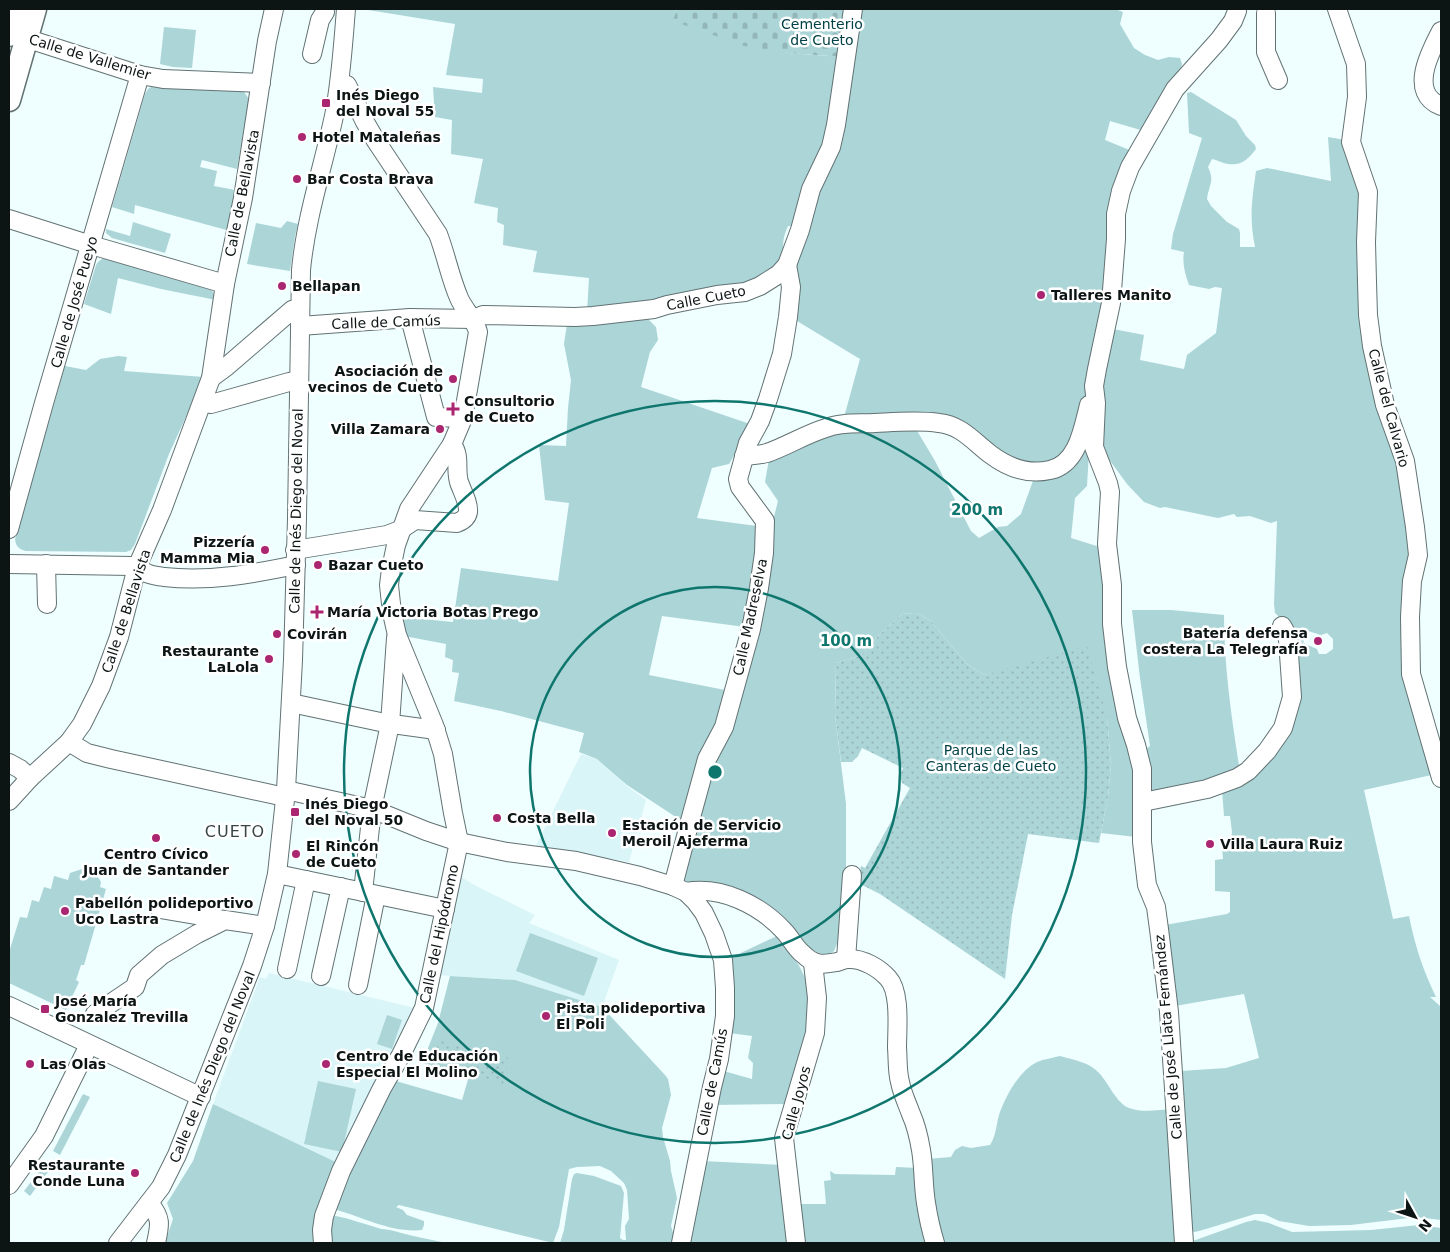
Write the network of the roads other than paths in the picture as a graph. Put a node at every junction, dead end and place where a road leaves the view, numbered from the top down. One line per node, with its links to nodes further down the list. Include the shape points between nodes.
1 (16, 9): 11 (main road)
2 (35, 9): 11 (main road)
3 (274, 9): 15 (street, Calle de Bellavista)
4 (853, 9): 21 (street, Calle Cueto, via 831,147 811,189)
5 (1337, 9): 49 (street, Calle del Calvario, via 1356,64 1357,97 1351,142 1368,192 1367,282 1372,346 1385,405 1405,461 1415,527 1418,555 1412,581 1411,674)
6 (324, 10): 9 (street, via 333,18); 12 (street)
7 (1237, 10): 8 (street, via 1253,14); 29 (street, Calle de José Llata Fernández, via 1234,22 1175,88 1130,167 1116,214 1111,303)
8 (1271, 11): 14 (street, via 1266,52)
9 (345, 14): 16 (street, Calle de Inés Diego del Noval)
10 (1441, 31): 18 (street, via 1424,70 1423,87)
11 (13, 35): 13 (street, Calle de Vallemier); 17 (main road)
12 (312, 54)
13 (140, 75): 15 (street, Calle de Vallemier); 20 (street, Calle de José Pueyo)
14 (1278, 80)
15 (261, 82): 22 (street, Calle de Bellavista, via 243,198)
16 (340, 83): 23 (street, Calle de Inés Diego del Noval, via 302,254); 25 (street, via 347,85 376,141 438,234 459,298)
17 (9, 100)
18 (1441, 106)
19 (9, 219): 20 (street)
20 (91, 245): 22 (street); 34 (street, Calle de José Pueyo)
21 (787, 265): 25 (street, Calle Cueto, via 770,281 745,292 654,309 575,317 483,315); 33 (street, Calle Madreselva, via 791,287 782,354 760,421)
22 (224, 284): 27 (street, Calle de Bellavista)
23 (300, 308): 26 (street, Calle de Inés Diego del Noval); 27 (street, via 292,310)
24 (410, 318): 25 (street, Calle de Camús); 26 (street, Calle de Camús); 31 (street, via 436,417)
25 (473, 319): 31 (street, via 478,332)
26 (300, 326): 28 (street, Calle de Inés Diego del Noval)
27 (211, 378): 30 (street, Calle de Bellavista)
28 (299, 380): 30 (street, via 211,404); 36 (street, Calle de Inés Diego del Noval)
29 (1094, 386): 33 (street, via 1077,446 1053,470 1029,472 1014,468 955,427 917,421 839,424 765,454); 52 (street, Calle de José Llata Fernández, via 1094,447 1110,492 1108,544 1112,624 1127,718 1140,757)
30 (203, 402): 39 (street, Calle de Bellavista)
31 (463, 418): 32 (street)
32 (452, 444): 35 (street, via 414,501); 35 (street, via 457,451 459,480 468,512 466,518 457,523 415,520)
33 (744, 456): 59 (street, Calle Madreselva, via 738,479 740,487 765,521 759,588 724,727 707,759 690,820)
34 (9, 529)
35 (400, 530): 36 (street); 42 (street, via 389,585)
36 (296, 558): 39 (street, via 253,573 209,579 163,577 148,574); 43 (street, Calle de Inés Diego del Noval)
37 (46, 564): 38 (street); 39 (street); 40 (street)
38 (9, 565)
39 (138, 567): 46 (street, Calle de Bellavista, via 102,686)
40 (46, 604)
41 (1282, 626): 52 (street, via 1288,640 1292,697 1283,728 1267,751 1237,778 1207,789)
42 (396, 634): 44 (street); 45 (street)
43 (290, 703): 44 (street); 50 (street, Calle de Inés Diego del Noval)
44 (390, 724): 45 (street); 53 (street)
45 (436, 730): 54 (street)
46 (73, 737): 48 (street, Calle de Bellavista); 50 (street, via 87,753)
47 (9, 763): 48 (street)
48 (30, 778): 51 (street, Calle de Bellavista)
49 (1441, 778)
50 (285, 793): 53 (street); 55 (street, Calle de Inés Diego del Noval)
51 (9, 801)
52 (1142, 802): 82 (street, Calle de José Llata Fernández, via 1147,885 1156,907 1169,1012)
53 (372, 809): 54 (street); 60 (street)
54 (459, 842): 59 (street, via 596,865); 62 (street, Calle del Hipódromo)
55 (277, 874): 57 (street); 64 (street, Calle de Inés Diego del Noval)
56 (852, 875): 65 (street)
57 (306, 880): 58 (street); 67 (street)
58 (341, 888): 60 (street); 68 (street)
59 (679, 889): 66 (street, via 716,893 755,906 784,930); 79 (street, Calle de Camús, via 696,902 714,934 723,960 725,988 719,1059)
60 (370, 893): 62 (street); 69 (street)
61 (160, 909): 63 (street)
62 (445, 909): 78 (street, Calle del Hipódromo, via 424,1008 341,1171 324,1216)
63 (225, 920): 64 (street); 71 (street, via 162,955 139,975 135,987)
64 (265, 926): 73 (street, Calle de Inés Diego del Noval)
65 (846, 959): 66 (street); 81 (street, via 855,959 878,969 894,987 899,1081 919,1137 926,1202)
66 (812, 963): 80 (street, Calle Joyos, via 817,998 815,1033 784,1138)
67 (287, 969)
68 (321, 976)
69 (358, 984)
70 (9, 1006): 72 (street)
71 (95, 1014)
72 (89, 1044): 73 (street); 74 (street, via 44,1136)
73 (201, 1097): 75 (street, Calle de Inés Diego del Noval, via 171,1169)
74 (9, 1184)
75 (149, 1203): 76 (street, Calle de Inés Diego del Noval); 77 (street, via 156,1211 160,1225)
76 (118, 1243)
77 (156, 1243)
78 (323, 1243)
79 (681, 1243)
80 (796, 1243)
81 (935, 1243)
82 (1184, 1243)

